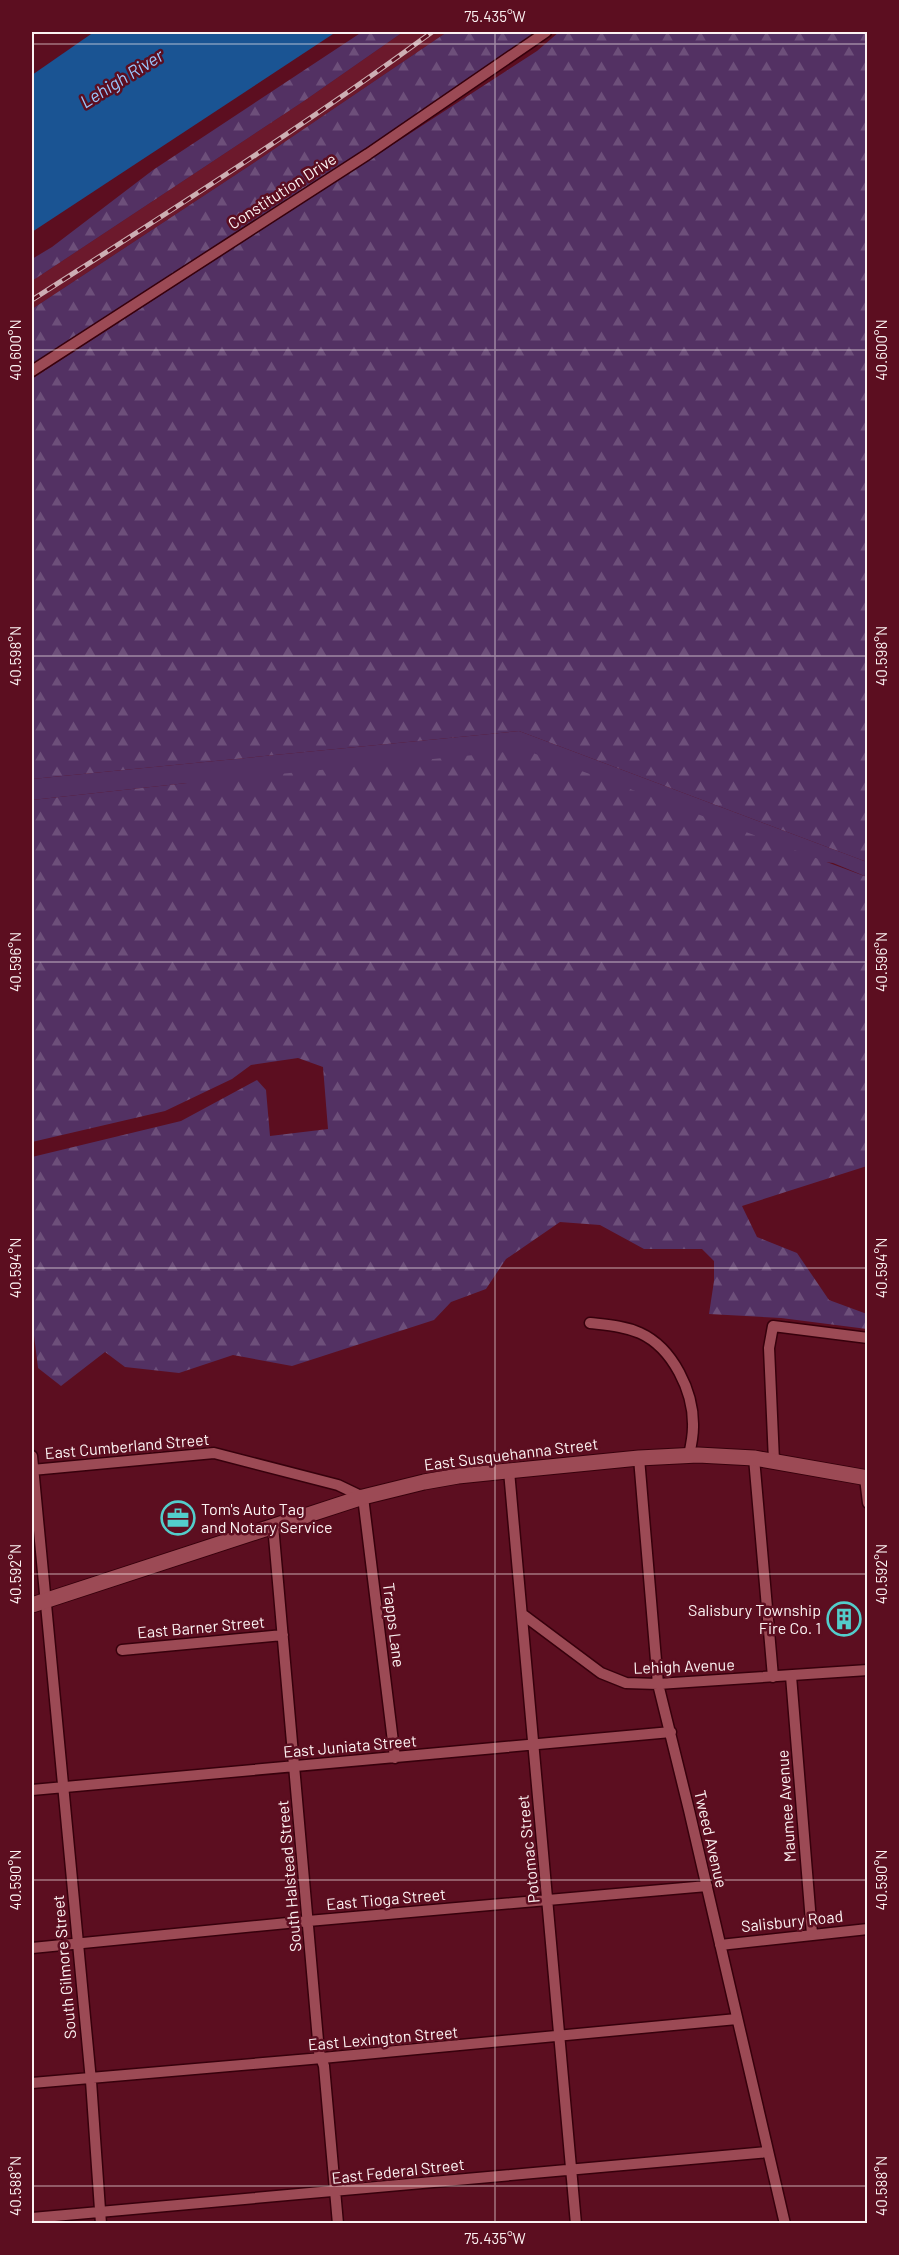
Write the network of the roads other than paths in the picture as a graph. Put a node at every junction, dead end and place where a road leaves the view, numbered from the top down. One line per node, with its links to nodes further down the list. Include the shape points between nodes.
1 (546, 32): 2 (street, Constitution Drive, via 368,154)
2 (32, 371)
3 (590, 1323): 5 (street, via 642,1334 667,1355 688,1394 693,1426)
4 (867, 1338): 9 (street, via 773,1326 769,1348)
5 (689, 1455): 7 (main road, East Susquehanna Street); 8 (main road, East Susquehanna Street)
6 (32, 1456): 10 (street)
7 (639, 1458): 11 (main road, East Susquehanna Street); 23 (street, Tweed Avenue)
8 (754, 1458): 9 (main road, East Susquehanna Street); 22 (street)
9 (774, 1461): 12 (main road, East Susquehanna Street)
10 (32, 1470): 13 (street, East Cumberland Street, via 204,1452 338,1485); 16 (street, South Gilmore Street)
11 (509, 1471): 13 (main road, East Susquehanna Street, via 424,1482); 17 (street, Potomac Street)
12 (866, 1478): 14 (street)
13 (363, 1497): 15 (main road, East Susquehanna Street); 26 (street, Trapps Lane)
14 (867, 1503)
15 (273, 1525): 16 (main road, East Susquehanna Street); 18 (street, South Halstead Street)
16 (38, 1603): 28 (street, South Gilmore Street)
17 (522, 1614): 23 (street, Lehigh Avenue, via 601,1673 626,1683); 25 (street, Potomac Street)
18 (283, 1635): 19 (street, East Barner Street); 27 (street, South Halstead Street)
19 (122, 1650)
20 (867, 1670): 21 (street, Lehigh Avenue)
21 (791, 1676): 22 (street, Lehigh Avenue); 34 (street, Maumee Avenue)
22 (773, 1677): 23 (street, Lehigh Avenue)
23 (658, 1684): 24 (street, Tweed Avenue)
24 (671, 1732): 25 (street, East Juniata Street); 30 (street, Tweed Avenue)
25 (533, 1745): 26 (street, East Juniata Street); 31 (street, Potomac Street)
26 (395, 1758): 27 (street, East Juniata Street)
27 (295, 1766): 28 (street, East Juniata Street); 32 (street, South Halstead Street)
28 (62, 1787): 29 (street, East Juniata Street); 35 (street, South Gilmore Street)
29 (32, 1790)
30 (706, 1886): 31 (street, East Tioga Street); 36 (street, Tweed Avenue)
31 (548, 1900): 32 (street, East Tioga Street); 39 (street, Potomac Street)
32 (308, 1921): 35 (street, East Tioga Street); 40 (street, South Halstead Street)
33 (867, 1929): 34 (street, Salisbury Road)
34 (812, 1934): 36 (street, Salisbury Road)
35 (77, 1944): 37 (street, East Tioga Street); 41 (street, South Gilmore Street)
36 (720, 1945): 38 (street, Tweed Avenue)
37 (32, 1948)
38 (737, 2019): 39 (street, East Lexington Street); 43 (street, Tweed Avenue)
39 (560, 2035): 40 (street, East Lexington Street); 44 (street, Potomac Street)
40 (321, 2058): 41 (street, East Lexington Street); 45 (street, South Halstead Street)
41 (89, 2077): 42 (street, East Lexington Street); 46 (street, South Gilmore Street)
42 (32, 2083)
43 (768, 2152): 44 (street, East Federal Street); 51 (street, Tweed Avenue)
44 (572, 2169): 45 (street, East Federal Street); 50 (street, Potomac Street)
45 (335, 2192): 46 (street, East Federal Street); 49 (street, South Halstead Street)
46 (100, 2212): 47 (street, East Federal Street); 48 (street, South Gilmore Street)
47 (32, 2218)
48 (101, 2223)
49 (338, 2223)
50 (576, 2223)
51 (785, 2223)

